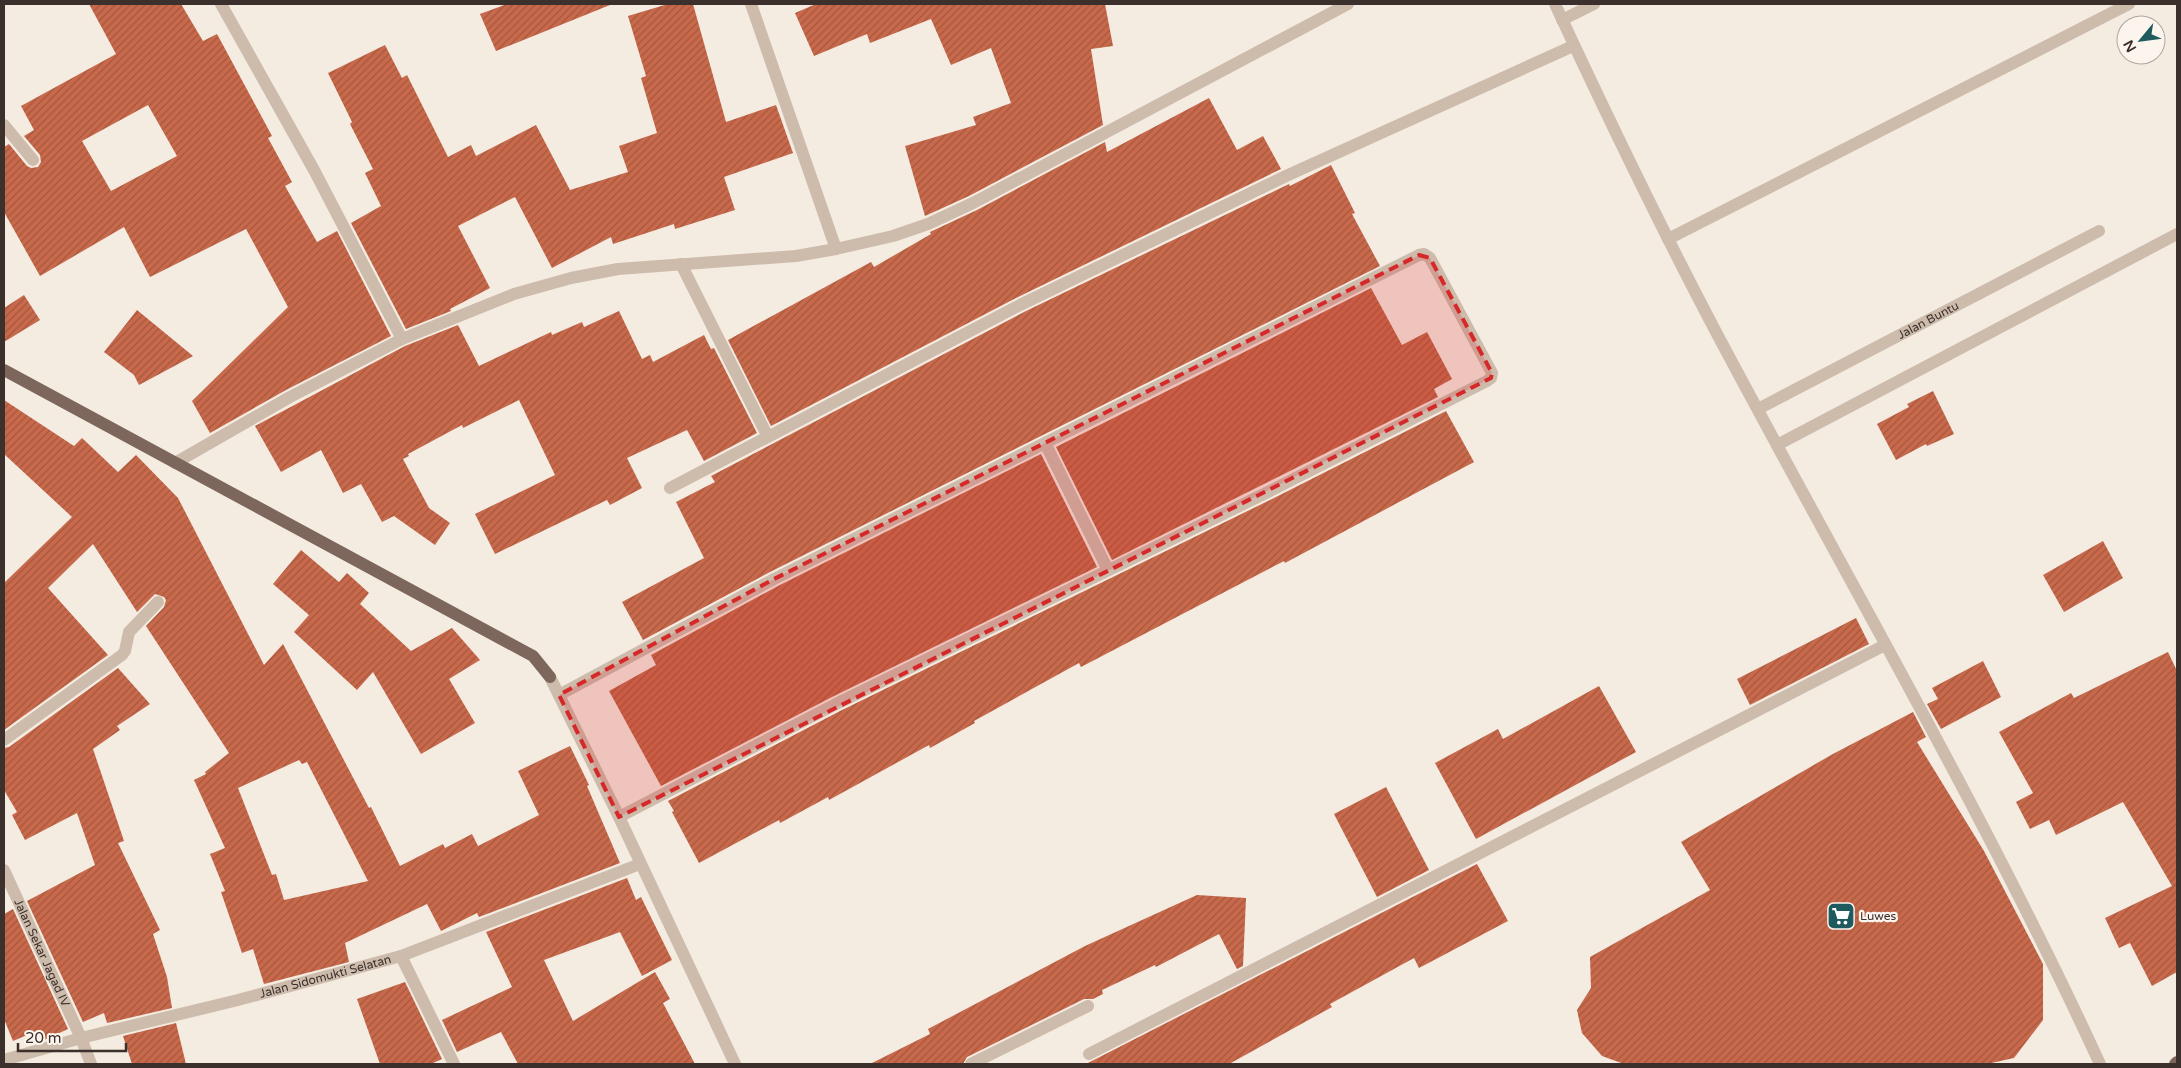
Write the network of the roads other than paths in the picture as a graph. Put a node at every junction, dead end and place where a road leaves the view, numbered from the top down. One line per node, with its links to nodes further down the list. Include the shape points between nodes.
1 (751, 4): 14 (street)
2 (1348, 4): 14 (street, via 964,207 893,236)
3 (1554, 4): 7 (street)
4 (1594, 4): 7 (street)
5 (2129, 4): 13 (street)
6 (225, 5): 16 (street)
7 (1562, 20): 8 (street)
8 (1573, 46): 13 (street); 19 (street, via 1286,176 1020,304)
9 (4, 125): 10 (street)
10 (33, 160)
11 (2099, 232): 18 (street, Jalan Buntu)
12 (2177, 234): 21 (street)
13 (1668, 239): 18 (street)
14 (836, 249): 15 (street, via 796,256)
15 (681, 264): 16 (street, via 571,278 514,294); 19 (street)
16 (402, 339): 22 (street, via 290,397)
17 (4, 370): 22 (main road)
18 (1758, 409): 21 (street)
19 (767, 435): 23 (street)
20 (1045, 443): 24 (street); 24 (street, via 1424,254 1430,258 1492,373 1487,381); 27 (street)
21 (1778, 445): 26 (street)
22 (175, 464): 27 (main road, via 533,656)
23 (670, 488)
24 (1108, 570): 29 (street, via 836,704)
25 (158, 602): 28 (street, via 128,632 122,655)
26 (1885, 645): 35 (street); 41 (street, via 2008,875)
27 (555, 687): 29 (street)
28 (4, 740)
29 (626, 814): 30 (street)
30 (640, 864): 32 (street, Jalan Sidomukti Selatan); 39 (street)
31 (4, 870): 34 (street, Jalan Sekar Jagad IV)
32 (402, 956): 34 (street, Jalan Sidomukti Selatan); 38 (street)
33 (1088, 1006): 40 (street)
34 (82, 1038): 36 (street, Jalan Sidomukti Selatan); 37 (street, Jalan Sekar Jagad IV)
35 (1089, 1054)
36 (4, 1060)
37 (91, 1064)
38 (454, 1064)
39 (735, 1064)
40 (970, 1064)
41 (2100, 1064)

